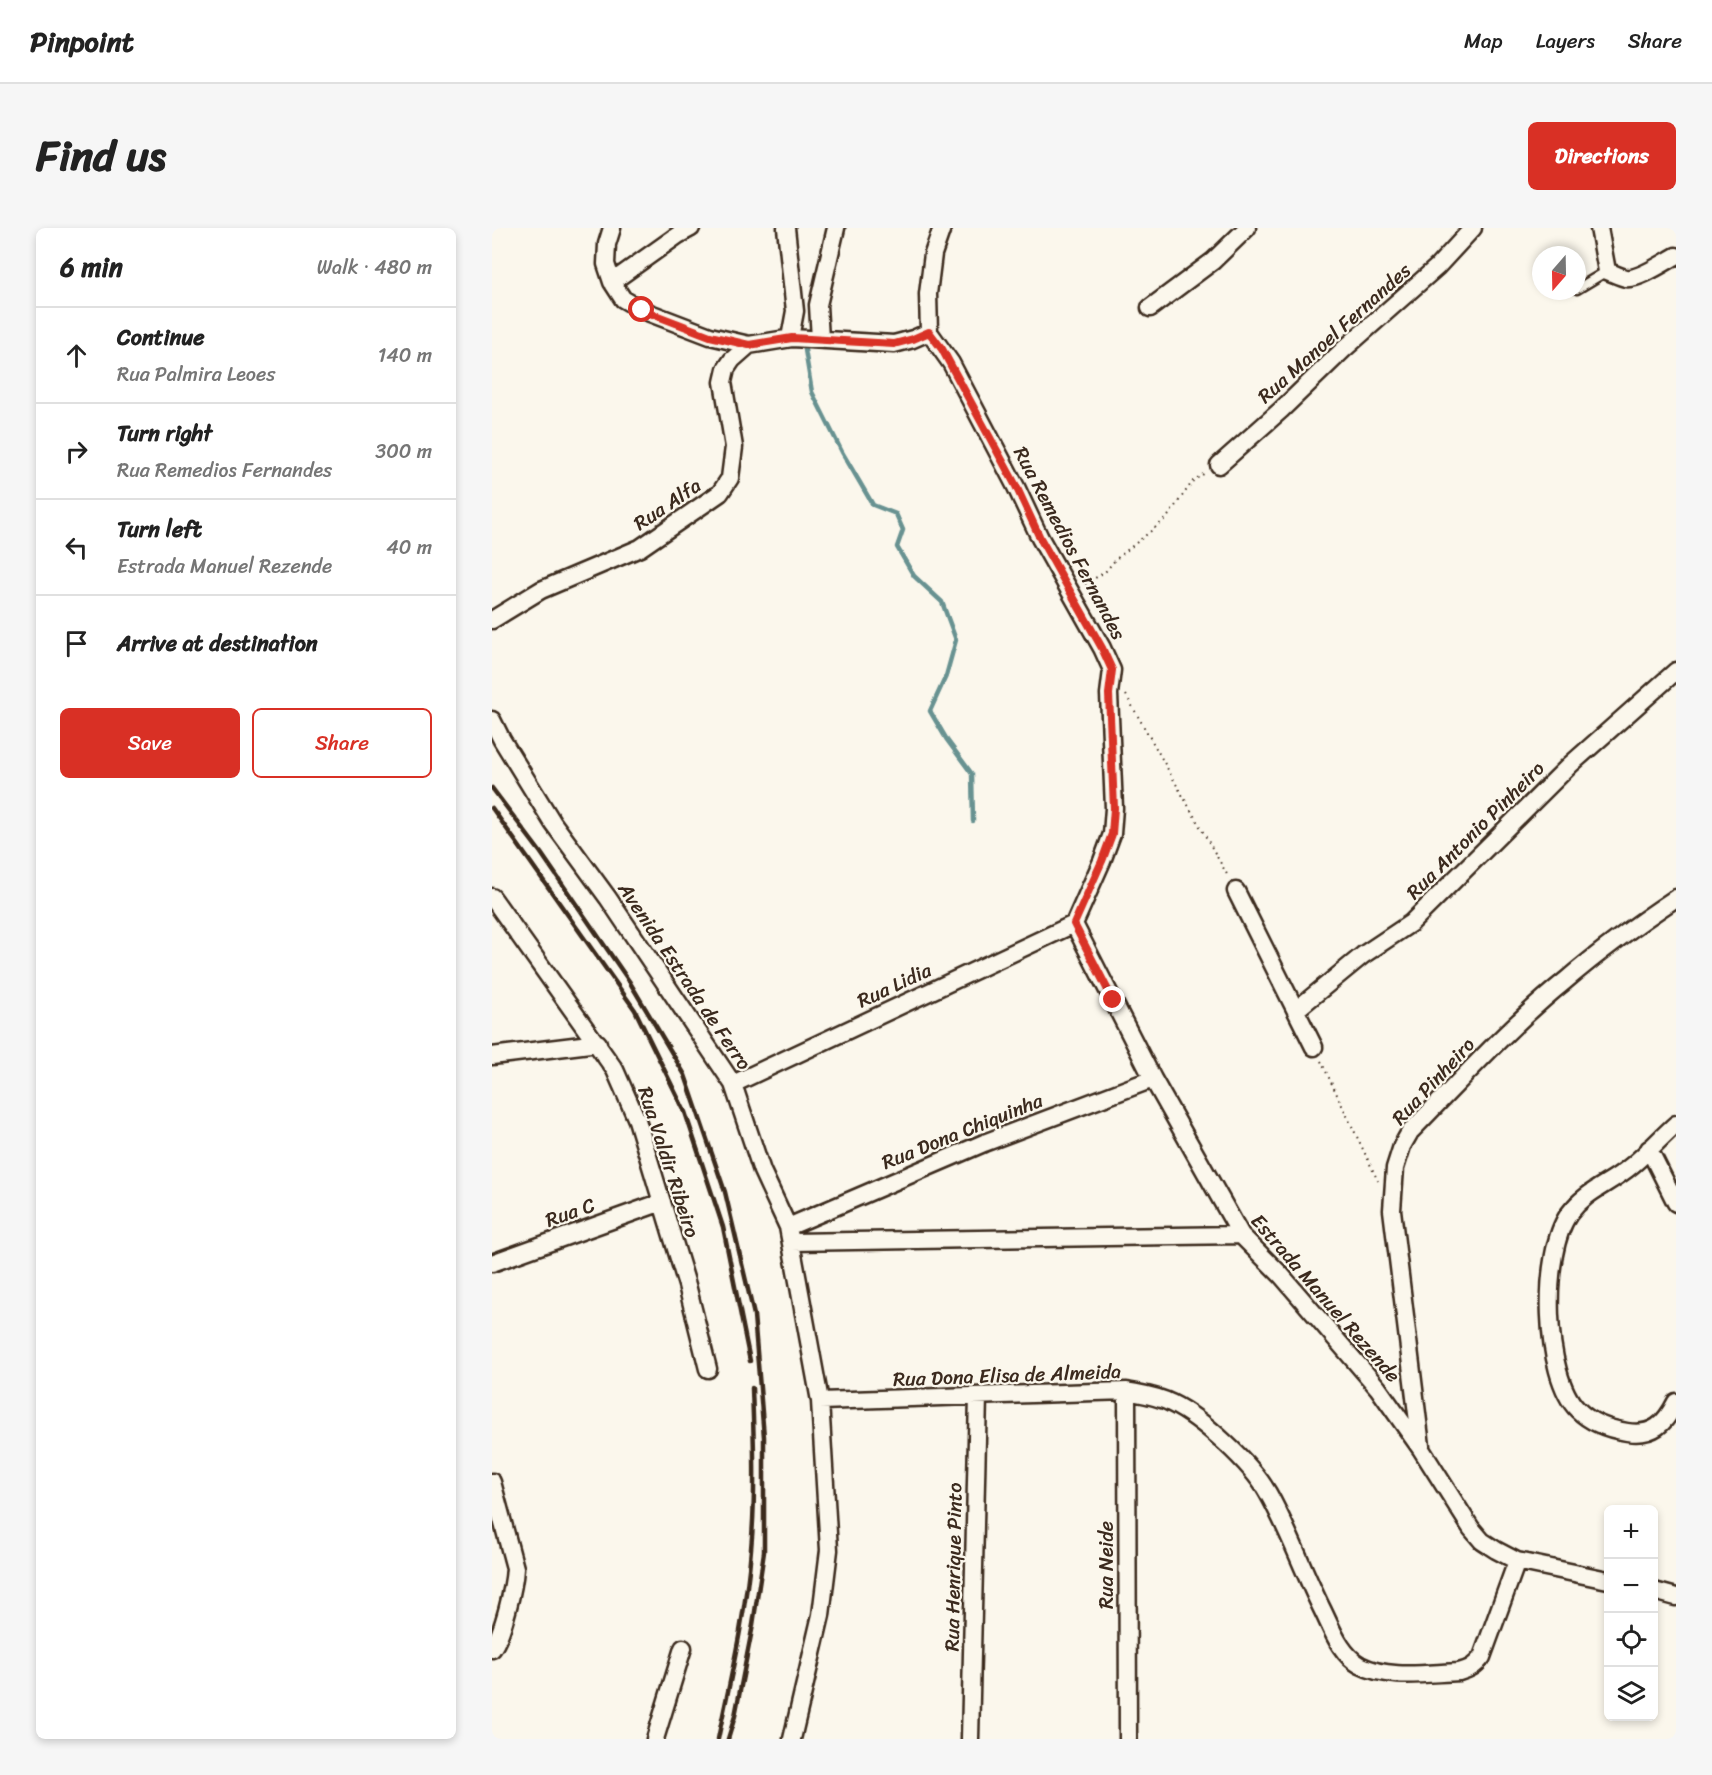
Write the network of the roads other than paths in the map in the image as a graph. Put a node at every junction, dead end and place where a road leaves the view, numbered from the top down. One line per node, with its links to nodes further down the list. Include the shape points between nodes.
1 (612, 228): 11 (street, via 606,254)
2 (691, 228): 11 (street)
3 (786, 228): 15 (street, via 795,311)
4 (836, 228): 16 (street, via 818,305)
5 (942, 228): 14 (street, via 933,254)
6 (1247, 228): 13 (street, via 1212,261)
7 (1473, 228): 18 (street, Rua Manoel Fernandes, via 1437,267)
8 (1599, 228): 10 (street)
9 (1676, 256): 10 (street, via 1630,278)
10 (1607, 271): 12 (lane)
11 (612, 282): 17 (street, via 623,299 642,310 710,336)
12 (1586, 284)
13 (1150, 308)
14 (929, 332): 16 (street, via 894,344); 25 (street, Rua Remedios Fernandes, via 951,363 1112,670 1112,834)
15 (791, 338): 16 (street); 17 (street)
16 (817, 338)
17 (749, 345): 19 (street, Rua Alfa, via 732,360 723,382 734,447 730,478 720,493 640,548 541,590)
18 (1219, 465)
19 (492, 620)
20 (1676, 671): 26 (street, Rua Antonio Pinheiro, via 1570,765 1411,922)
21 (492, 720): 31 (street, Avenida Estrada de Ferro, via 553,823)
22 (1236, 891): 26 (street)
23 (492, 897): 27 (street, Rua Valdir Ribeiro)
24 (1676, 898): 44 (street, Rua Pinheiro, via 1564,981 1494,1046 1410,1132 1402,1146 1395,1168 1392,1210)
25 (1074, 924): 30 (street, Estrada Manuel Rezende); 31 (street, Rua Lidia)
26 (1296, 1010): 28 (street)
27 (597, 1043): 29 (street); 34 (street, Rua Valdir Ribeiro, via 615,1070 637,1119)
28 (1314, 1047)
29 (492, 1056)
30 (1153, 1079): 36 (street, Rua Dona Chiquinha, via 984,1143); 37 (street, Estrada Manuel Rezende)
31 (733, 1084): 36 (street, Avenida Estrada de Ferro, via 762,1171)
32 (1676, 1124): 33 (street)
33 (1648, 1149): 35 (street); 43 (street, via 1626,1170 1584,1196 1567,1216 1551,1262 1550,1322 1564,1391 1576,1409 1592,1422 1635,1433 1654,1429 1668,1417)
34 (662, 1202): 38 (street, Rua C); 39 (street, Rua Valdir Ribeiro)
35 (1676, 1203)
36 (790, 1234): 37 (street); 42 (street, Avenida Estrada de Ferro)
37 (1241, 1236): 44 (street, Estrada Manuel Rezende, via 1281,1275 1378,1388)
38 (492, 1263)
39 (708, 1369)
40 (1127, 1391): 41 (street, Rua Dona Elisa de Almeida); 46 (street, Rua Dona Elisa de Almeida, via 1169,1402 1185,1411 1244,1462 1266,1490 1284,1523 1341,1648 1370,1670 1386,1674 1459,1672 1471,1668 1482,1658); 55 (street, Rua Neide)
41 (978, 1396): 42 (street, Rua Dona Elisa de Almeida); 54 (street, Rua Henrique Pinto)
42 (820, 1401): 53 (street, Avenida Estrada de Ferro, via 829,1550 821,1615)
43 (1676, 1402)
44 (1421, 1449): 46 (street, Estrada Manuel Rezende, via 1471,1528 1496,1551)
45 (492, 1482): 51 (street, via 515,1568 501,1630)
46 (1517, 1561): 47 (street, Estrada Manuel Rezende)
47 (1604, 1579)
48 (1658, 1592): 49 (street)
49 (1676, 1597)
50 (683, 1648): 52 (street)
51 (492, 1649)
52 (655, 1739)
53 (792, 1739)
54 (970, 1739)
55 (1128, 1739)

